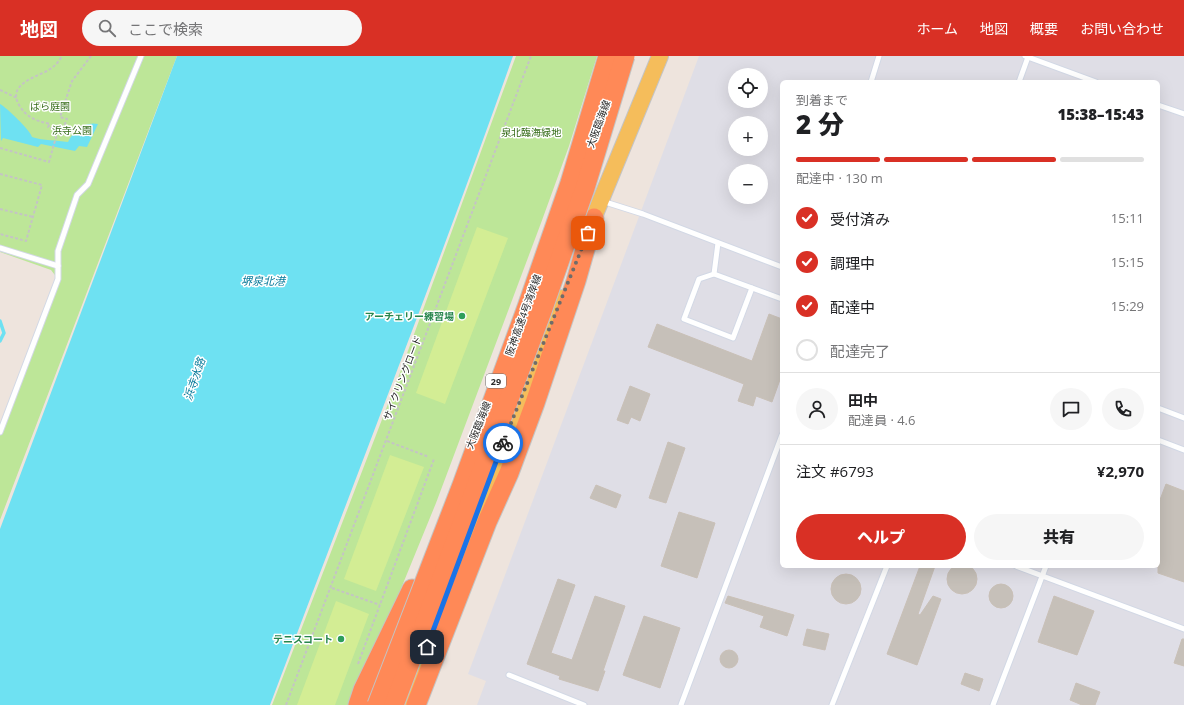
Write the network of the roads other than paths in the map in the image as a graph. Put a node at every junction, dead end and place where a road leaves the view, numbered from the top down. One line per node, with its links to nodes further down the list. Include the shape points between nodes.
1 (140, 56): 17 (lane, via 88,184 77,195 58,251)
2 (608, 56): 36 (highway, 阪神高速4号湾岸線, bridge, via 570,183 529,299 462,485)
3 (624, 56): 13 (highway, 阪神高速4号湾岸線, bridge); 32 (main road, 大阪臨海線 / 29, via 573,192)
4 (634, 56): 13 (highway, bridge, via 607,137)
5 (660, 56): 14 (main road)
6 (879, 56): 8 (lane)
7 (1027, 56): 9 (lane); 10 (lane)
8 (872, 80)
9 (1020, 80)
10 (1091, 80)
11 (1160, 106): 12 (lane)
12 (1184, 114)
13 (585, 188): 37 (highway, 阪神高速4号湾岸線, bridge, via 541,314)
14 (597, 210): 15 (lane, via 643,214); 38 (main road, via 503,444); 39 (highway, via 535,403)
15 (718, 243): 18 (lane); 19 (lane)
16 (0, 248): 17 (lane)
17 (58, 266): 24 (lane, via 58,279)
18 (780, 266)
19 (714, 274): 20 (lane); 20 (lane, via 699,279 684,319 733,338)
20 (752, 288): 21 (lane)
21 (780, 298)
22 (1160, 409): 23 (lane)
23 (1184, 418)
24 (0, 432)
25 (780, 440): 41 (lane)
26 (1160, 441): 27 (lane)
27 (1184, 450)
28 (886, 568): 42 (lane)
29 (1021, 568): 31 (lane)
30 (1045, 568): 31 (lane)
31 (1041, 577): 33 (lane); 43 (lane)
32 (412, 589): 35 (highway)
33 (1184, 629)
34 (509, 675): 40 (lane)
35 (363, 700)
36 (377, 705)
37 (394, 705)
38 (406, 705)
39 (416, 705)
40 (584, 705)
41 (682, 705)
42 (832, 705)
43 (993, 705)

